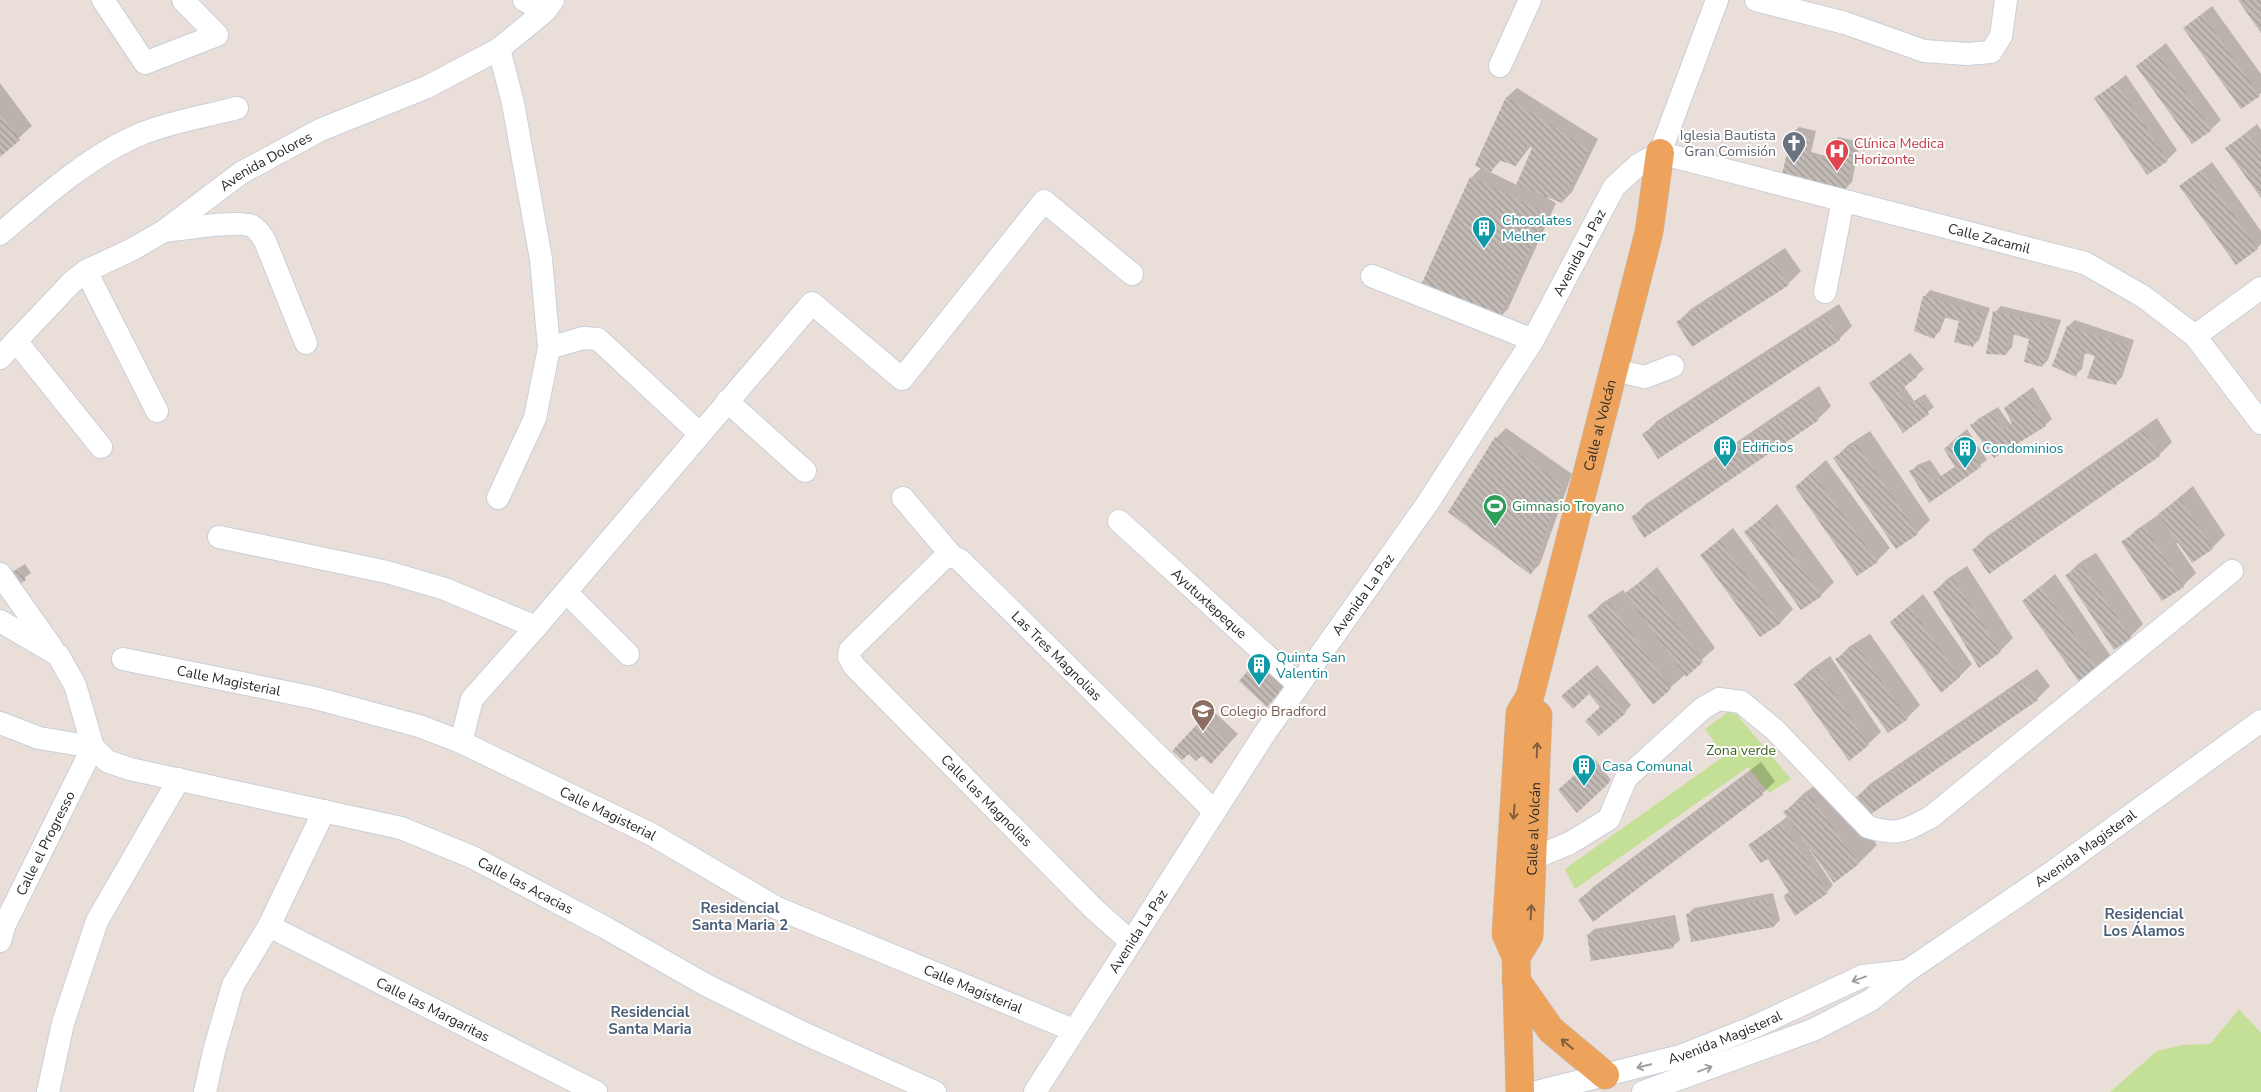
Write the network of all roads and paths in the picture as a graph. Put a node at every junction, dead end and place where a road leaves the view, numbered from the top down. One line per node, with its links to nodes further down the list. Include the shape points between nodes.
1 (103, 0): 2 (street, via 145,64 217,35)
2 (183, 0)
3 (524, 0): 8 (street)
4 (1530, 0): 10 (street)
5 (1717, 0): 12 (street)
6 (1756, 0): 7 (street, via 1845,23 1924,51 1967,54 1991,52 2002,36)
7 (2006, 0)
8 (549, 5): 9 (street, Avenida Dolores)
9 (499, 49): 14 (street, Avenida Dolores, via 427,87 320,130 241,173); 25 (street, via 513,103 541,259)
10 (1500, 66)
11 (237, 108): 15 (street, via 134,137 56,186)
12 (1660, 153): 13 (street, Calle Zacamil); 22 (street, Avenida La Paz, via 1638,165 1614,187); 28 (main road, Calle al Volcán, via 1649,232)
13 (1843, 201): 20 (street); 21 (street, Calle Zacamil, via 2085,263 2144,297)
14 (164, 231): 16 (street, Avenida Dolores); 24 (street, via 250,225 258,230)
15 (0, 234)
16 (86, 271): 23 (street, Avenida Dolores); 30 (street)
17 (1132, 274): 29 (street, via 1044,201 902,379 812,303)
18 (1372, 276): 22 (street)
19 (2261, 288): 21 (street)
20 (1824, 292)
21 (2195, 336): 31 (street, Calle Zacamil)
22 (1532, 340): 48 (street, Avenida La Paz, via 1427,504)
23 (16, 341): 26 (street, Avenida Dolores); 33 (street)
24 (306, 343)
25 (549, 348): 32 (street, via 583,338 598,339); 35 (street, via 535,418)
26 (0, 358)
27 (1673, 366): 28 (street, via 1645,377)
28 (1614, 370): 49 (main road, Calle al Volcán)
29 (728, 401): 32 (street); 34 (street)
30 (157, 410)
31 (2261, 423)
32 (699, 434): 42 (street)
33 (101, 448)
34 (805, 471)
35 (498, 498)
36 (903, 498): 39 (street, Las Tres Magnolias)
37 (1119, 521): 48 (street, Ayutuxtepeque)
38 (219, 537): 44 (street, via 396,574 445,589)
39 (952, 556): 56 (street, Las Tres Magnolias, via 960,560); 59 (street, Calle las Magnolias, via 944,558 850,650 849,657 854,666 1095,910)
40 (2232, 571): 57 (street, via 1931,816 1906,830 1890,833 1868,827 1775,730 1741,702 1719,700 1703,708 1626,778 1608,819 1570,844)
41 (0, 574): 46 (street)
42 (566, 592): 44 (street); 45 (street)
43 (0, 621): 46 (street)
44 (536, 627): 52 (street, via 472,699)
45 (628, 654)
46 (58, 655): 53 (street, via 75,685)
47 (123, 659): 52 (street, Calle Magisterial, via 315,698 419,726)
48 (1299, 685): 56 (street, Avenida La Paz)
49 (1530, 696): 57 (main road, Calle al Volcán, one-way to 49, via 1538,715); 61 (main road, Calle al Volcán, one-way to 61, via 1520,713 1506,934)
50 (2261, 721): 62 (street, Avenida Magisteral, via 2054,871)
51 (0, 723): 53 (street, via 39,738)
52 (461, 742): 63 (street, Calle Magisterial, via 651,834 777,908)
53 (93, 747): 54 (street, Calle las Acacias, via 107,761); 60 (street, Calle el Progresso, via 4,924)
54 (179, 779): 55 (street, Calle las Acacias); 65 (street, via 97,921 63,1023)
55 (324, 811): 58 (street); 68 (street, Calle las Acacias, via 400,828 472,857 706,985 800,1032)
56 (1214, 811): 59 (street, Avenida La Paz)
57 (1534, 858): 61 (main road, Calle al Volcán, one-way to 57, via 1529,936)
58 (269, 926): 66 (street, via 233,985); 67 (street, Calle las Margaritas)
59 (1130, 940): 63 (street, Avenida La Paz)
60 (0, 941)
61 (1516, 968): 64 (main road, one-way to 61, via 1551,1030); 70 (main road, Calle al Volcán)
62 (1907, 971): 64 (street, Avenida Magisteral, one-way to 64, via 1863,976 1756,1026); 72 (street, Avenida Magisteral, one-way to 62, via 1813,1030 1871,1000)
63 (1072, 1030): 69 (street, Avenida La Paz)
64 (1607, 1084): 71 (street, Avenida Magisteral)
65 (48, 1092)
66 (205, 1092)
67 (596, 1092)
68 (934, 1092)
69 (1035, 1092)
70 (1520, 1092)
71 (1537, 1092)
72 (1643, 1092)

